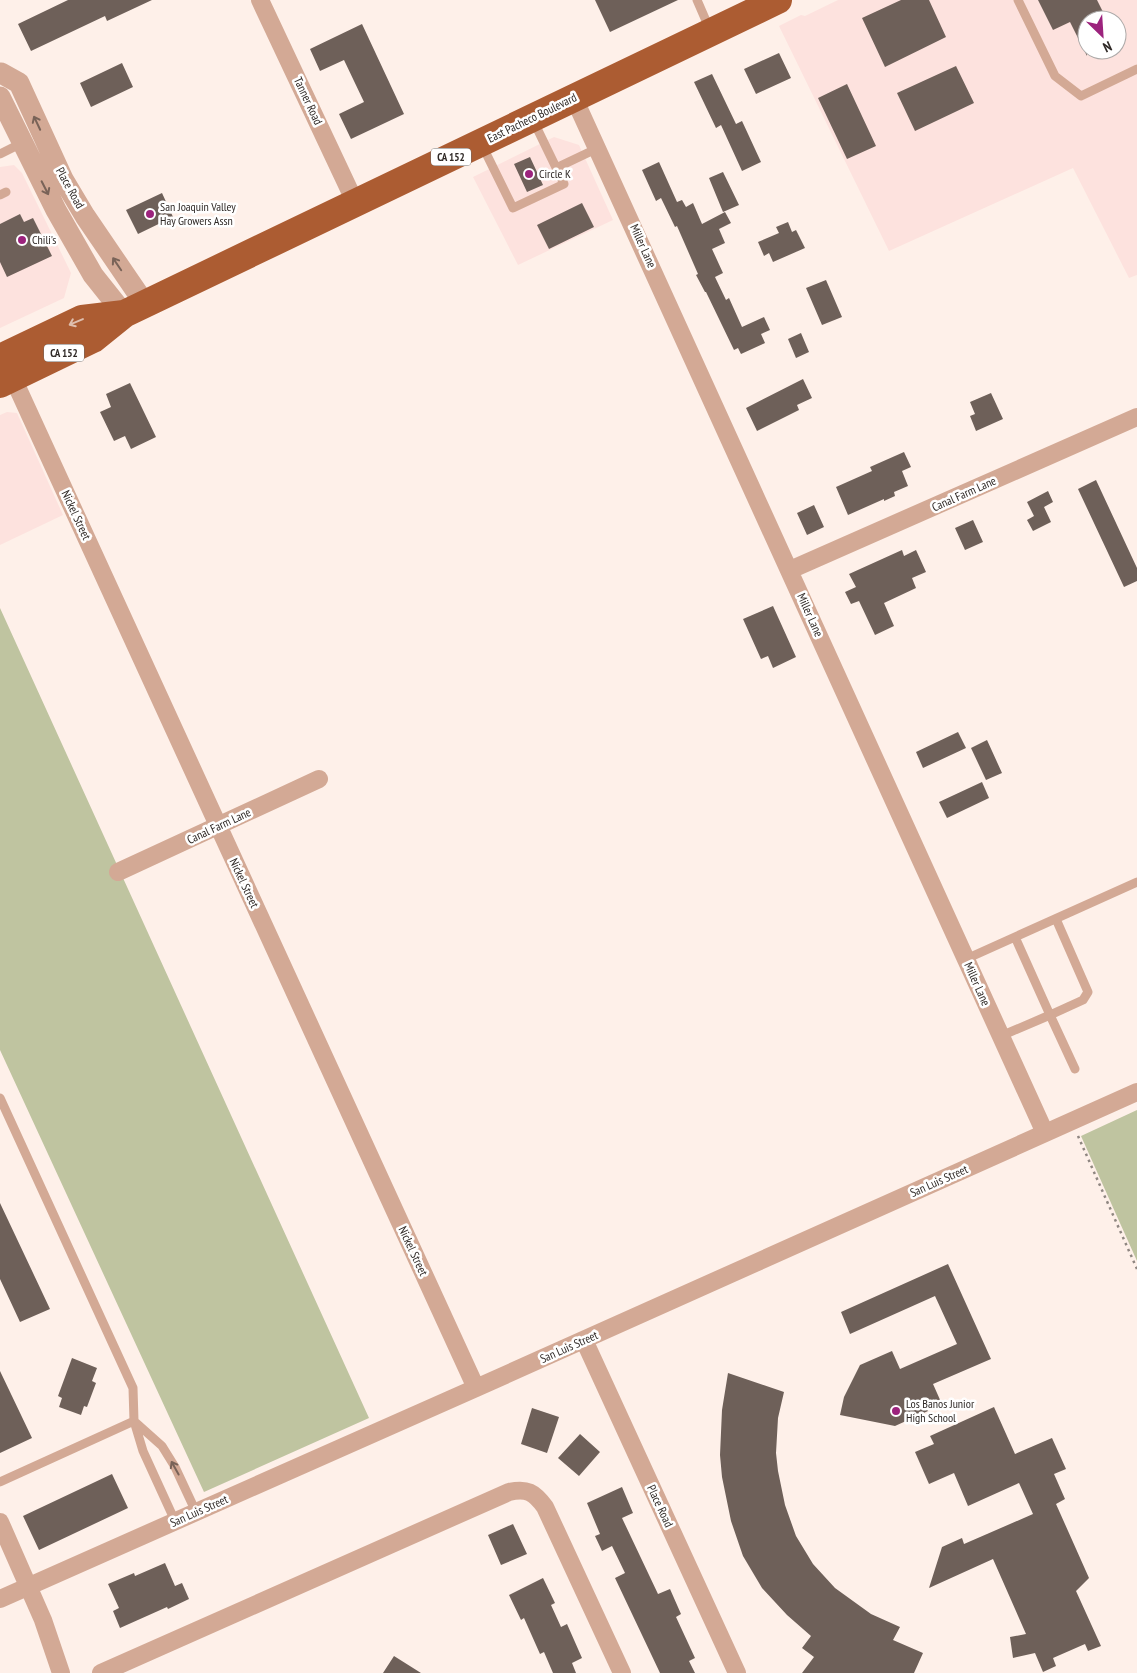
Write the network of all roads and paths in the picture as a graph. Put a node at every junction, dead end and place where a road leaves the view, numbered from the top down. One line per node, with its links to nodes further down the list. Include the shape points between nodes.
1 (260, 0): 16 (street, Tanner Road)
2 (698, 0): 5 (lane)
3 (1018, 0): 6 (lane, via 1055,76 1081,96)
4 (774, 1): 5 (highway, East Pacheco Boulevard / CA 152)
5 (711, 32): 9 (highway, East Pacheco Boulevard / CA 152)
6 (1137, 69)
7 (0, 74): 17 (street, Place Road, one-way to 7, via 63,179 19,82)
8 (0, 97): 12 (street, Place Road)
9 (574, 98): 10 (highway, East Pacheco Boulevard / CA 152); 13 (street, Miller Lane)
10 (532, 118): 11 (highway, East Pacheco Boulevard / CA 152); 15 (lane)
11 (481, 142): 15 (lane, via 513,208 564,184); 16 (highway, East Pacheco Boulevard / CA 152)
12 (22, 143): 14 (lane); 17 (street, Place Road, one-way to 17, via 93,275)
13 (598, 148): 15 (lane); 20 (street, Miller Lane)
14 (0, 154)
15 (556, 168)
16 (355, 202): 17 (highway, East Pacheco Boulevard / CA 152)
17 (134, 309): 18 (highway, East Pacheco Boulevard / CA 152, via 82,319)
18 (4, 373): 22 (street, Nickel Street)
19 (1137, 417): 20 (street, Canal Farm Lane)
20 (790, 570): 27 (street, Miller Lane)
21 (319, 779): 22 (street, Canal Farm Lane)
22 (218, 826): 23 (street, Canal Farm Lane); 37 (street, Nickel Street)
23 (118, 872)
24 (1137, 882): 25 (lane)
25 (1056, 918): 26 (lane); 28 (lane, via 1088,992 1083,1000)
26 (1014, 937): 27 (lane); 28 (lane)
27 (966, 959): 29 (street, Miller Lane)
28 (1050, 1015): 29 (lane); 30 (lane)
29 (1001, 1036): 34 (street, Miller Lane)
30 (1075, 1069)
31 (1137, 1092): 33 (street, San Luis Street)
32 (0, 1098): 38 (lane, via 133,1388)
33 (1071, 1121): 34 (street, San Luis Street); 35 (path)
34 (1045, 1133): 36 (street, San Luis Street)
35 (1137, 1269)
36 (584, 1340): 37 (street, San Luis Street); 48 (street, Place Road)
37 (476, 1388): 40 (street, San Luis Street)
38 (134, 1421): 39 (lane); 40 (lane, one-way to 38, via 162,1446); 41 (lane, via 143,1451)
39 (0, 1482)
40 (196, 1512): 41 (street, San Luis Street)
41 (175, 1521): 43 (street, San Luis Street)
42 (0, 1522): 43 (street)
43 (29, 1586): 44 (street, San Luis Street); 45 (street)
44 (0, 1599)
45 (61, 1673)
46 (102, 1673): 47 (street, via 520,1489 529,1491 545,1507)
47 (622, 1673)
48 (737, 1673)

